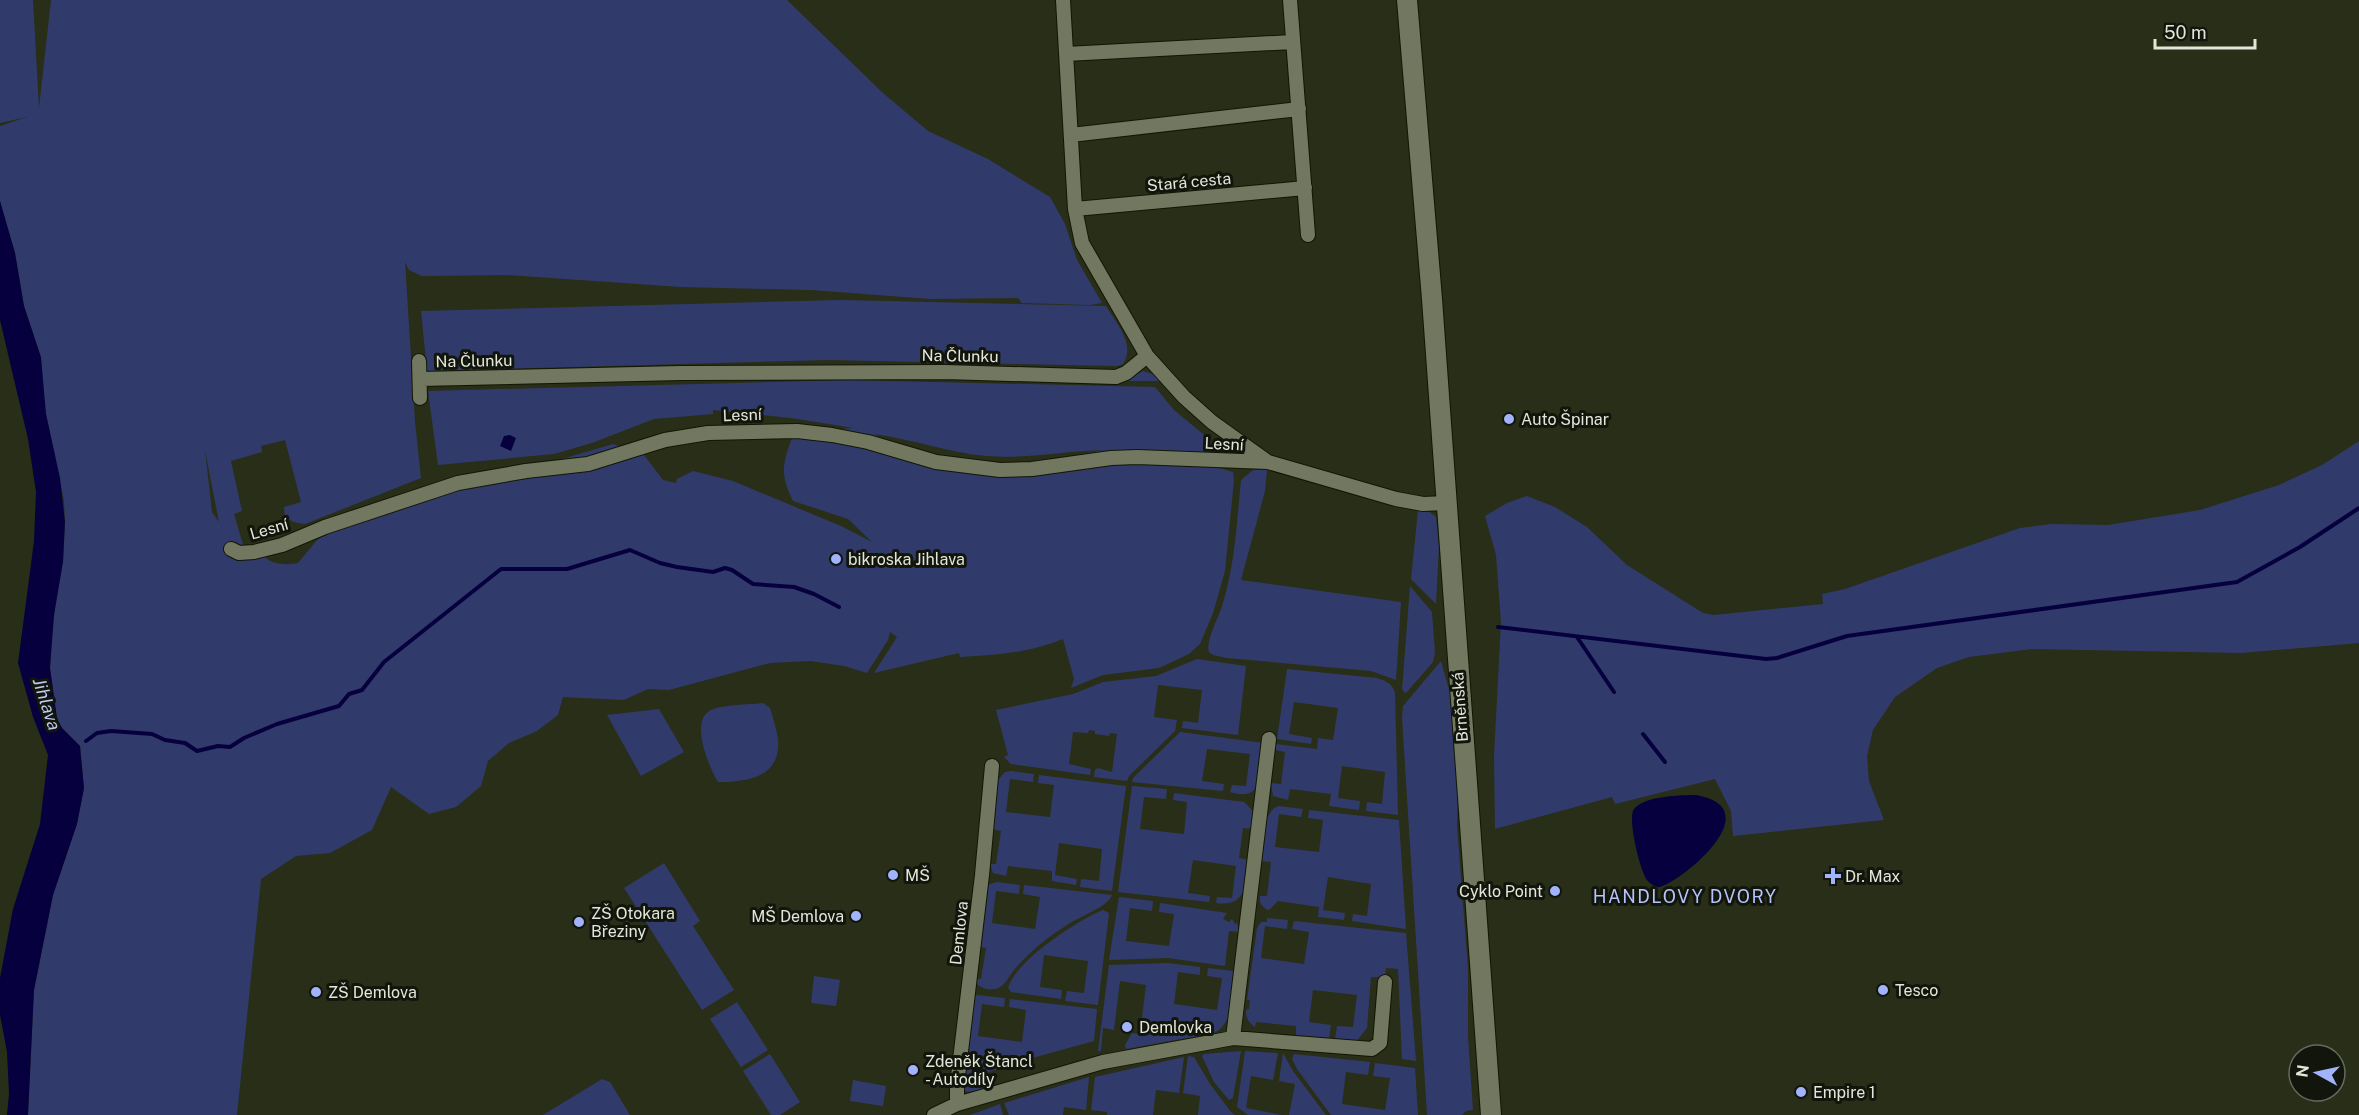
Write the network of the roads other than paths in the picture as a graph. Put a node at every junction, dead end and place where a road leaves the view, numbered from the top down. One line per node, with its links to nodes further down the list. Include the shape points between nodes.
1 (1063, 0): 5 (street)
2 (1290, 0): 4 (street)
3 (1407, 0): 16 (main road, Brněnská)
4 (1293, 42): 5 (street); 6 (street)
5 (1066, 54): 7 (street)
6 (1299, 109): 7 (street); 8 (street)
7 (1071, 135): 9 (street)
8 (1305, 189): 9 (street, Stará cesta); 10 (street)
9 (1075, 209): 11 (street, via 1082,243)
10 (1308, 234)
11 (1147, 356): 13 (street, Na Člunku, via 1116,377 945,372); 15 (street, via 1212,422)
12 (419, 361): 13 (street)
13 (420, 379): 14 (street)
14 (420, 398)
15 (1268, 462): 16 (street, via 1396,499 1423,504); 17 (street, Lesní, via 1137,457 999,470 936,462 832,435 797,431 708,433 665,440 588,464 458,483 282,545 254,552)
16 (1446, 502): 24 (main road, Brněnská)
17 (231, 549)
18 (1269, 739): 21 (street)
19 (992, 766): 22 (street, Demlova)
20 (1385, 982): 21 (street, via 1380,1043 1372,1049)
21 (1233, 1038): 22 (street, via 1103,1062)
22 (957, 1104): 23 (street)
23 (934, 1115)
24 (1491, 1115)

